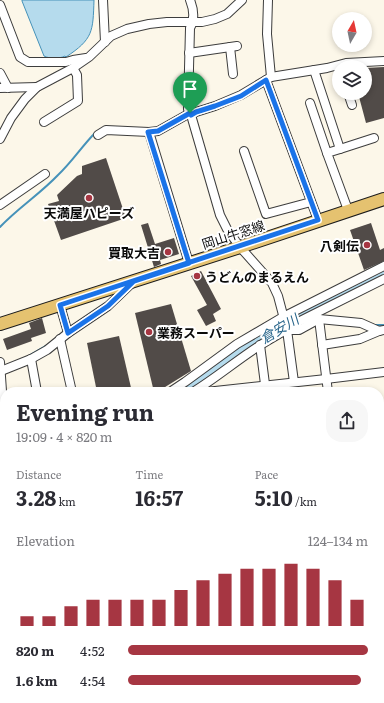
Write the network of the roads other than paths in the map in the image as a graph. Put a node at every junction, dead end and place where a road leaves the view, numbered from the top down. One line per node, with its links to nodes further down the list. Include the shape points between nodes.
1 (103, 0): 7 (street)
2 (190, 0): 6 (street)
3 (242, 0): 6 (street, via 227,14 215,19)
4 (268, 0): 17 (street)
5 (0, 5): 9 (street, via 20,57 28,62 66,62)
6 (193, 22): 7 (street, via 149,24 111,36); 8 (street, via 190,28)
7 (104, 42): 9 (street)
8 (189, 52): 16 (street, via 234,46); 23 (street)
9 (89, 57): 13 (street)
10 (384, 61): 11 (street)
11 (372, 62)
12 (332, 67): 14 (street)
13 (73, 68): 18 (street); 24 (street, via 77,75 78,101)
14 (314, 70): 17 (street); 29 (street)
15 (0, 73): 19 (street)
16 (232, 74)
17 (270, 76): 23 (street, via 241,96); 34 (street)
18 (37, 87): 19 (street); 28 (street, via 11,118)
19 (4, 88)
20 (350, 100): 22 (street)
21 (310, 103): 31 (street)
22 (352, 106)
23 (190, 113): 25 (street, via 158,131); 38 (street, via 220,215)
24 (44, 122)
25 (148, 132): 26 (street, via 106,130); 39 (street)
26 (98, 135)
27 (374, 138): 29 (street)
28 (0, 139)
29 (340, 149): 31 (street)
30 (244, 152): 34 (street, via 266,214)
31 (327, 153): 36 (street)
32 (46, 174): 35 (street)
33 (384, 199): 36 (main road, 岡山牛窓線)
34 (312, 202): 37 (street)
35 (0, 205)
36 (348, 210): 37 (main road, 岡山牛窓線)
37 (318, 220): 38 (main road, 岡山牛窓線)
38 (240, 247): 39 (main road, 岡山牛窓線); 45 (street, via 272,283)
39 (189, 263): 42 (main road, 岡山牛窓線)
40 (384, 266): 45 (street)
41 (384, 279): 45 (street, via 296,323)
42 (134, 281): 43 (main road, 岡山牛窓線); 47 (street, via 108,306)
43 (60, 305): 46 (main road, 岡山牛窓線); 47 (street)
44 (319, 319): 45 (street, via 300,330); 48 (street, via 361,323); 51 (street)
45 (285, 323): 50 (street); 57 (street); 61 (street, via 237,344)
46 (0, 324)
47 (67, 331): 49 (street)
48 (382, 331): 51 (street, via 360,339)
49 (60, 339): 52 (street); 60 (street)
50 (260, 345): 62 (street); 63 (street)
51 (322, 345): 56 (street)
52 (31, 359): 54 (street); 59 (street)
53 (0, 362): 54 (street)
54 (0, 370): 58 (street)
55 (384, 372): 56 (street)
56 (326, 379): 57 (street); 65 (street)
57 (294, 382): 64 (street)
58 (1, 387)
59 (36, 387)
60 (71, 387)
61 (178, 387)
62 (208, 387)
63 (266, 387)
64 (274, 387)
65 (327, 387)

